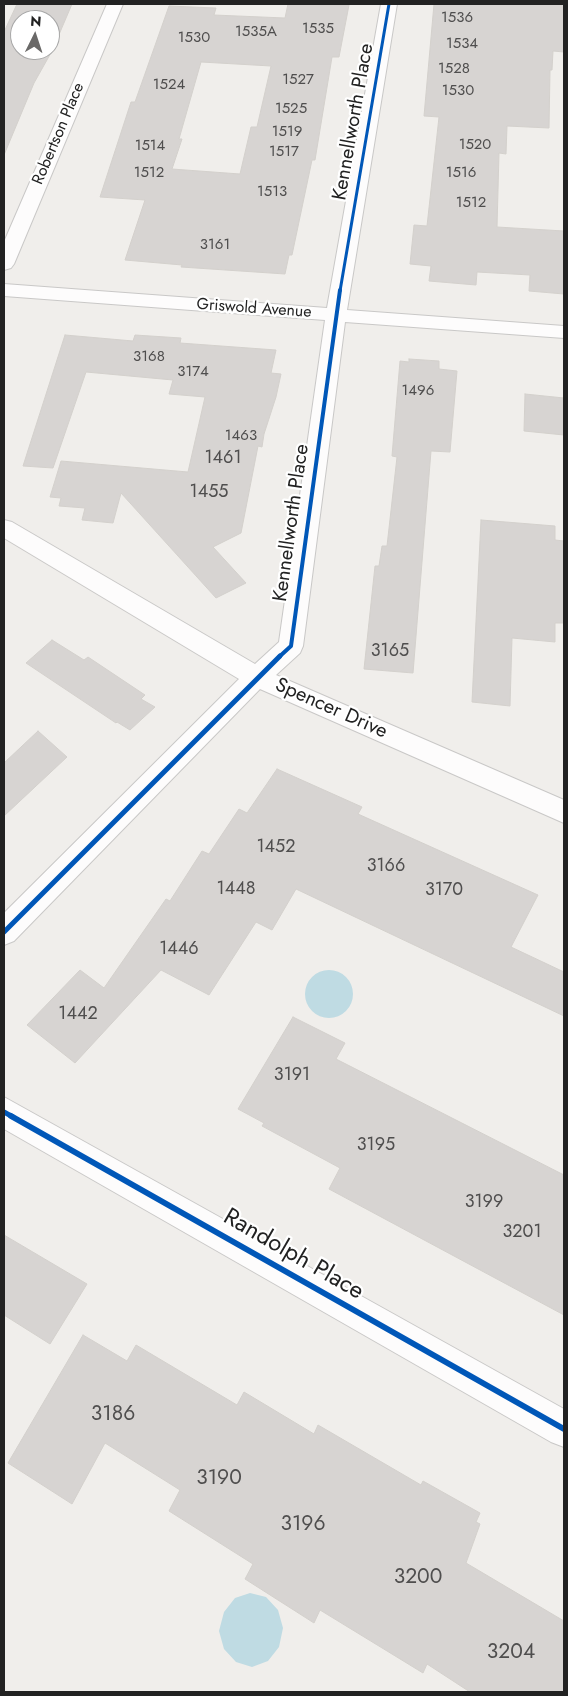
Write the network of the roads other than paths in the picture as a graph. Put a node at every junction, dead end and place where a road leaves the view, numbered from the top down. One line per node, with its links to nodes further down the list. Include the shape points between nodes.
1 (115, 4): 3 (street, Robertson Place)
2 (389, 4): 5 (street, Kennellworth Place)
3 (4, 264)
4 (4, 290): 5 (street, Griswold Avenue)
5 (336, 315): 6 (street, Griswold Avenue); 8 (street, Kennellworth Place, via 291,646)
6 (564, 332)
7 (4, 528): 8 (street, Spencer Drive)
8 (257, 677): 9 (street, Spencer Drive); 10 (street, Kennellworth Place)
9 (564, 812)
10 (4, 932)
11 (4, 1112): 12 (street, Randolph Place)
12 (564, 1429)

